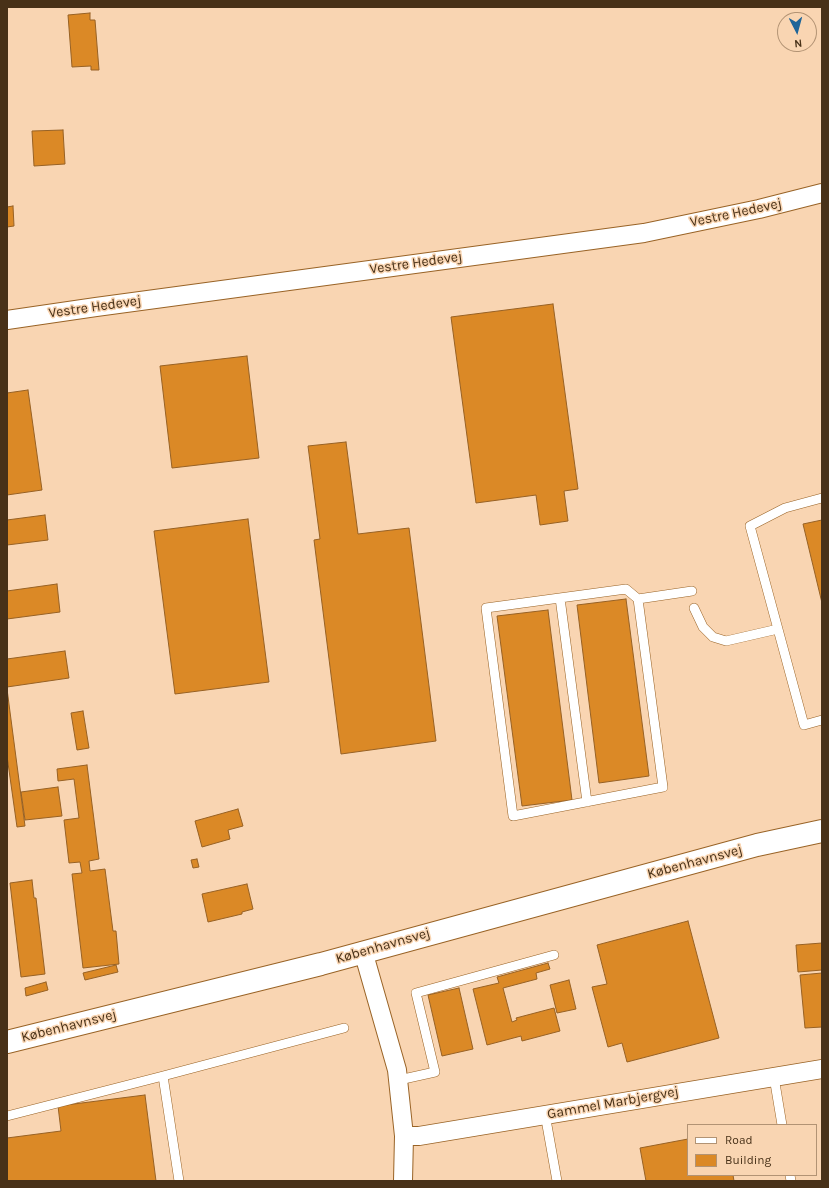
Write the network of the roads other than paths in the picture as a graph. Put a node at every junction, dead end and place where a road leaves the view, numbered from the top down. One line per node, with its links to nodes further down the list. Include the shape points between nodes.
1 (822, 193): 2 (street, Vestre Hedevej, via 759,209 644,232)
2 (7, 320)
3 (822, 498): 8 (lane, via 785,508 750,526)
4 (692, 591): 6 (lane)
5 (560, 598): 6 (lane, via 626,590); 10 (lane); 10 (lane, via 486,608 513,816)
6 (638, 599): 10 (lane, via 663,787)
7 (694, 608): 8 (lane, via 703,627 713,637 726,641)
8 (778, 629): 9 (lane, via 804,725)
9 (822, 720)
10 (587, 802)
11 (822, 823): 13 (main road, Københavnsvej)
12 (822, 831): 13 (main road, Københavnsvej)
13 (756, 845): 14 (main road, Københavnsvej)
14 (363, 951): 17 (main road, Københavnsvej, via 321,964); 21 (street, via 391,1043)
15 (554, 955): 21 (lane, via 416,994 435,1072)
16 (344, 1028): 19 (lane)
17 (7, 1042)
18 (822, 1069): 20 (street, Gammel Marbjergvej)
19 (163, 1076): 23 (lane); 26 (lane)
20 (774, 1077): 22 (street, Gammel Marbjergvej); 24 (lane)
21 (399, 1080): 25 (street)
22 (544, 1114): 25 (street, Gammel Marbjergvej, via 419,1136); 28 (lane)
23 (7, 1116)
24 (782, 1124)
25 (404, 1136): 27 (street)
26 (179, 1181)
27 (403, 1181)
28 (557, 1181)

